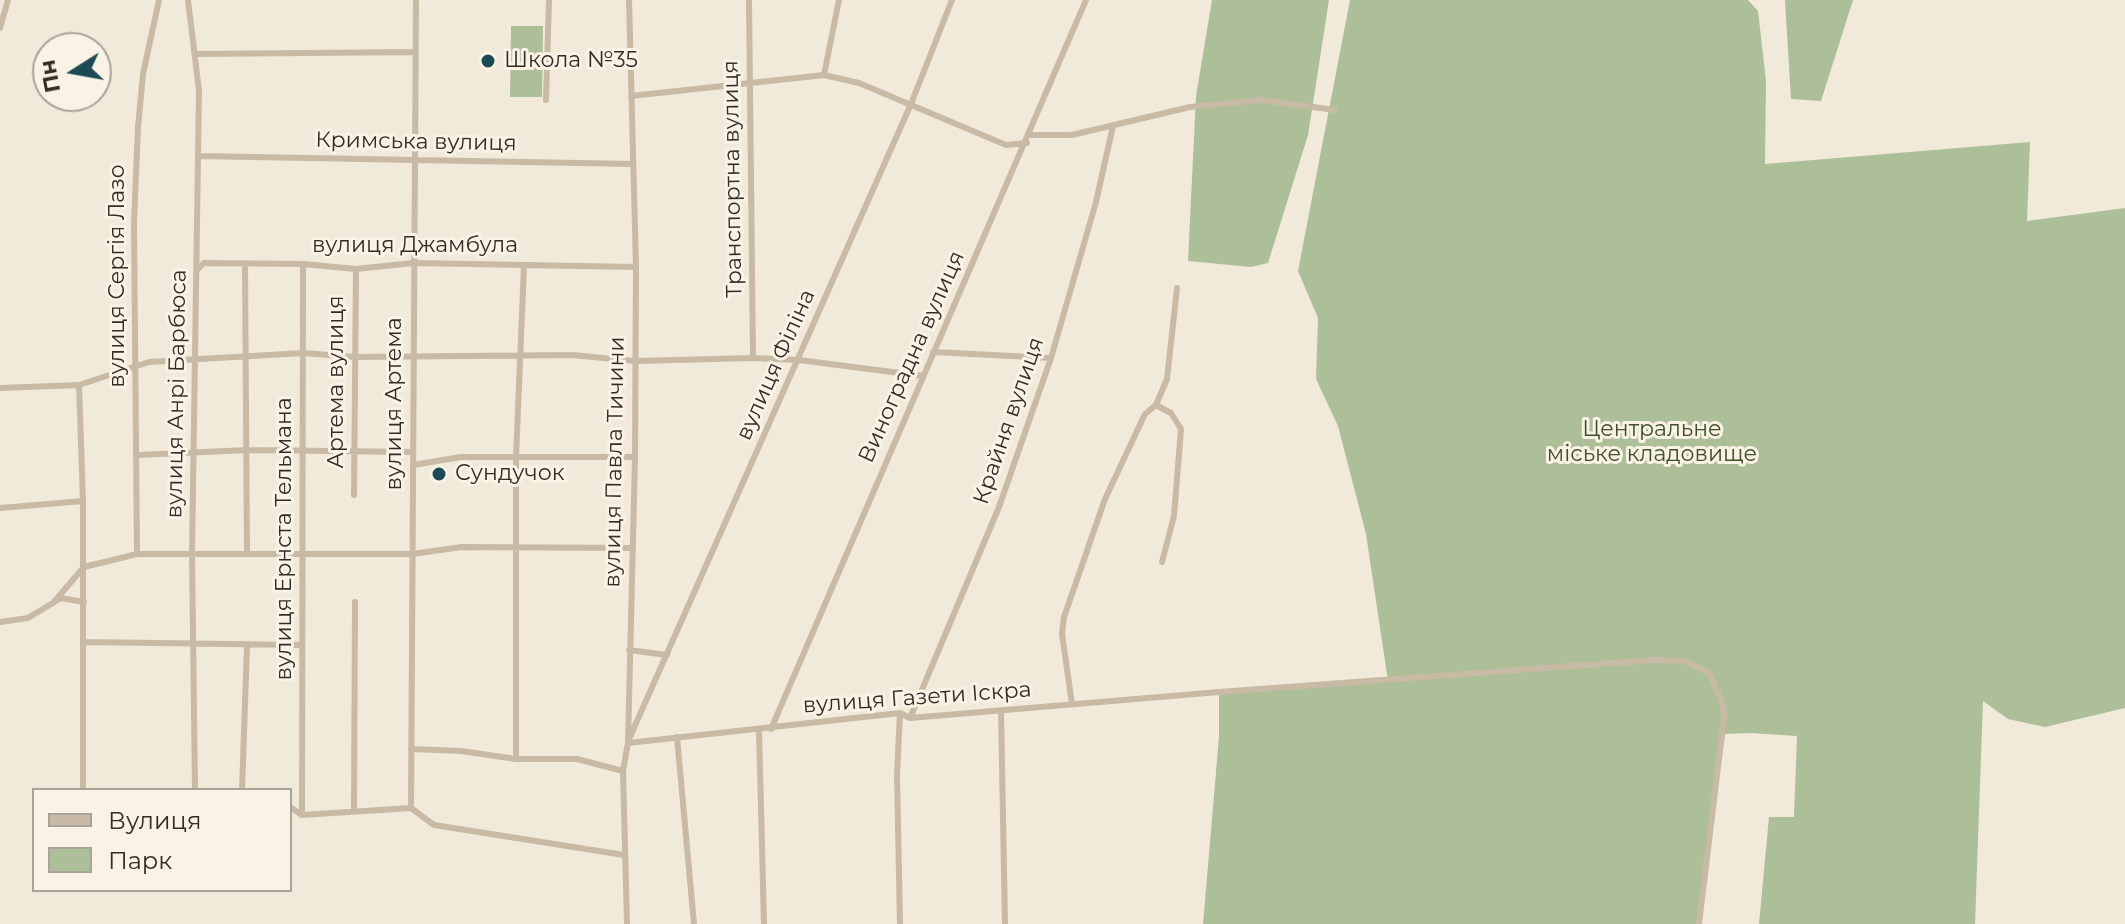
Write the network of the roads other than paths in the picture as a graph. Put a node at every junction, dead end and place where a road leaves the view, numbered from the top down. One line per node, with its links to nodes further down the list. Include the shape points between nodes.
1 (8, 0): 11 (street)
2 (159, 0): 45 (street, вулиця Сергія Лазо, via 138,127)
3 (188, 0): 13 (street, вулиця Анрі Барбюса)
4 (416, 0): 12 (street, вулиця Артема)
5 (549, 0): 17 (street)
6 (629, 0): 16 (street, вулиця Павла Тичини)
7 (749, 0): 15 (street, Транспортна вулиця)
8 (839, 0): 14 (street)
9 (952, 0): 18 (street, вулиця Філіна)
10 (1086, 0): 21 (street, Виноградна вулиця)
11 (0, 28)
12 (416, 52): 13 (street); 24 (street, вулиця Артема)
13 (197, 54): 23 (street, вулиця Анрі Барбюса)
14 (824, 75): 15 (street); 18 (street)
15 (749, 85): 16 (street); 40 (street, Транспортна вулиця)
16 (631, 96): 25 (street, вулиця Павла Тичини)
17 (546, 100)
18 (911, 104): 22 (street, via 1006,145); 43 (street, вулиця Філіна)
19 (1335, 110): 20 (street, via 1262,100 1190,107)
20 (1113, 126): 21 (street, via 1072,135); 41 (street, Крайня вулиця)
21 (1030, 135): 22 (street, Виноградна вулиця)
22 (1027, 143): 34 (street, Виноградна вулиця)
23 (198, 156): 24 (street, Кримська вулиця); 32 (street, вулиця Анрі Барбюса)
24 (414, 160): 25 (street, Кримська вулиця); 26 (street, вулиця Артема)
25 (633, 164): 30 (street, вулиця Павла Тичини)
26 (413, 263): 29 (street, вулиця Джамбула); 31 (street, вулиця Джамбула); 39 (street, вулиця Артема)
27 (245, 264): 28 (street, вулиця Джамбула); 32 (street, вулиця Джамбула, via 204,263); 36 (street)
28 (303, 264): 31 (street, вулиця Джамбула); 35 (street, вулиця Ернста Тельмана)
29 (524, 265): 30 (street, вулиця Джамбула); 37 (street)
30 (636, 267): 44 (street, вулиця Павла Тичини)
31 (356, 269): 38 (street, Артема вулиця)
32 (197, 270): 42 (street, вулиця Анрі Барбюса)
33 (1177, 288): 49 (street, via 1167,379)
34 (933, 352): 41 (street); 46 (street, Виноградна вулиця)
35 (303, 353): 36 (street); 38 (street); 52 (street, вулиця Ернста Тельмана)
36 (248, 355): 42 (street); 51 (street)
37 (520, 356): 39 (street); 44 (street); 56 (street)
38 (355, 357): 39 (street); 53 (street, Артема вулиця)
39 (411, 357): 54 (street, вулиця Артема)
40 (753, 358): 43 (street); 44 (street)
41 (1051, 358): 84 (street, Крайня вулиця, via 999,507)
42 (195, 359): 45 (street); 50 (street, вулиця Анрі Барбюса)
43 (799, 360): 46 (street); 80 (street, вулиця Філіна)
44 (635, 361): 57 (street, вулиця Павла Тичини)
45 (135, 365): 47 (street); 55 (street, вулиця Сергія Лазо)
46 (923, 376): 85 (street, Виноградна вулиця)
47 (79, 385): 48 (street); 60 (street, вулиця Сергія Лазо)
48 (0, 388)
49 (1156, 405): 69 (street, via 1171,413 1181,429 1174,516); 81 (street, via 1145,414 1105,499 1064,617)
50 (194, 450): 51 (street); 55 (street); 65 (street, вулиця Анрі Барбюса)
51 (248, 450): 52 (street); 66 (street)
52 (305, 450): 53 (street); 67 (street, вулиця Ернста Тельмана)
53 (356, 451): 54 (street); 59 (street, Артема вулиця)
54 (413, 452): 58 (street, вулиця Артема)
55 (138, 455): 64 (street, вулиця Сергія Лазо)
56 (516, 457): 57 (street); 58 (street, via 461,457); 62 (street)
57 (635, 457): 63 (street, вулиця Павла Тичини)
58 (413, 465): 68 (street, вулиця Артема)
59 (354, 495)
60 (83, 501): 61 (street); 70 (street, вулиця Сергія Лазо)
61 (0, 508)
62 (517, 547): 63 (street); 68 (street); 90 (street)
63 (631, 548): 79 (street, вулиця Павла Тичини)
64 (137, 554): 65 (street); 70 (street)
65 (192, 554): 66 (street); 76 (street, вулиця Анрі Барбюса)
66 (247, 554): 67 (street)
67 (302, 554): 68 (street); 77 (street, вулиця Ернста Тельмана)
68 (412, 554): 89 (street, вулиця Артема)
69 (1162, 562)
70 (84, 567): 71 (street, вулиця Сергія Лазо); 73 (street)
71 (84, 602): 73 (street, via 70,598); 75 (street, вулиця Сергія Лазо)
72 (355, 602): 97 (street)
73 (53, 603): 74 (street, via 28,618)
74 (0, 622)
75 (84, 642): 76 (street); 92 (street, вулиця Сергія Лазо)
76 (193, 644): 78 (street); 93 (street, вулиця Анрі Барбюса)
77 (302, 645): 78 (street); 98 (street, вулиця Ернста Тельмана)
78 (247, 646): 94 (street)
79 (629, 650): 80 (street); 88 (street, вулиця Павла Тичини)
80 (667, 655): 88 (street, вулиця Філіна)
81 (1072, 704): 82 (street, вулиця Газети Іскра); 105 (street, вулиця Газети Іскра, via 1654,660 1700,666 1717,687 1724,734)
82 (1001, 711): 84 (street, вулиця Газети Іскра); 104 (street)
83 (900, 713): 84 (street, вулиця Газети Іскра); 85 (street, вулиця Газети Іскра); 103 (street)
84 (910, 718)
85 (771, 729): 86 (street, вулиця Газети Іскра)
86 (759, 730): 87 (street, вулиця Газети Іскра); 102 (street)
87 (677, 737): 88 (street, вулиця Газети Іскра); 101 (street)
88 (628, 743): 91 (street, вулиця Павла Тичини)
89 (411, 749): 90 (street); 96 (street, вулиця Артема)
90 (516, 759): 91 (street, via 577,759)
91 (623, 771): 99 (street, вулиця Павла Тичини)
92 (83, 788)
93 (195, 788)
94 (242, 788)
95 (292, 808): 98 (street)
96 (411, 808): 97 (street); 99 (street, via 434,825)
97 (354, 809): 98 (street)
98 (302, 815)
99 (624, 855): 100 (street, вулиця Павла Тичини)
100 (627, 924)
101 (694, 924)
102 (764, 924)
103 (900, 924)
104 (1005, 924)
105 (1699, 924)

